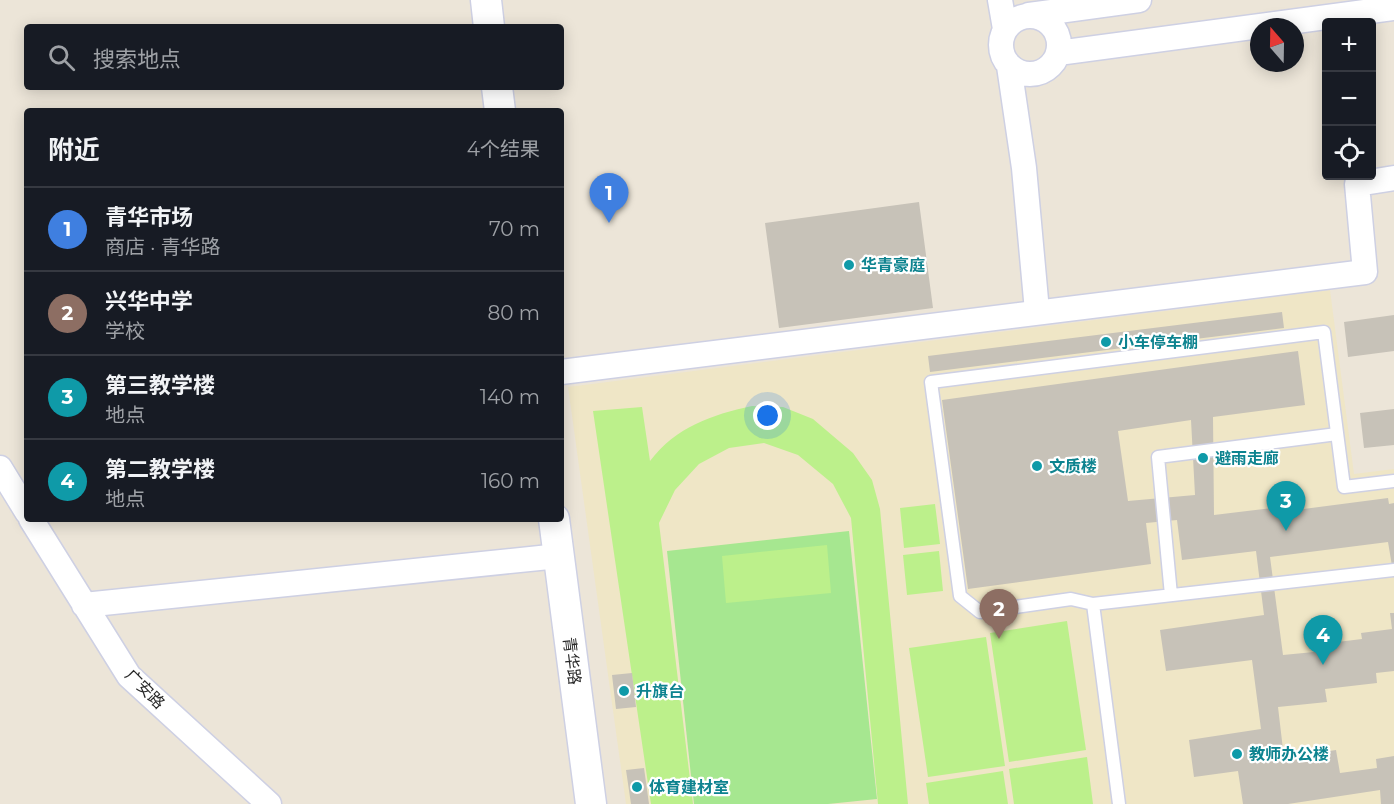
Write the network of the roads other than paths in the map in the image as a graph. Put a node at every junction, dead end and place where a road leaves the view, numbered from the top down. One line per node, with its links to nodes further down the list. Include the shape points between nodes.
1 (486, 0): 6 (street)
2 (1000, 0): 7 (street)
3 (1139, 0): 5 (street)
4 (1394, 8): 8 (street)
5 (1029, 15): 7 (street, via 1011,21); 8 (street, via 1038,16 1053,27)
6 (489, 24)
7 (1005, 29): 9 (street, via 1000,48)
8 (1058, 53): 9 (street, via 1047,69 1038,73 1028,74)
9 (1009, 66): 13 (street, via 1024,168)
10 (497, 90): 11 (street)
11 (500, 108)
12 (1394, 178): 13 (street, via 1357,184 1365,272)
13 (1036, 311): 14 (street)
14 (564, 372)
15 (1337, 434): 17 (lane, via 1344,487); 23 (lane, via 1158,457); 24 (lane, via 1324,332 931,382 960,596 980,612 1071,599)
16 (0, 468): 18 (street)
17 (1394, 481)
18 (24, 507)
19 (33, 522): 25 (street, 广安路)
20 (554, 522): 21 (street, 青华路)
21 (559, 556): 25 (street); 27 (street, 青华路)
22 (1394, 570): 23 (lane)
23 (1171, 595): 24 (lane)
24 (1093, 604): 28 (lane)
25 (84, 605): 26 (street, 广安路, via 129,676)
26 (269, 804)
27 (591, 804)
28 (1119, 804)

